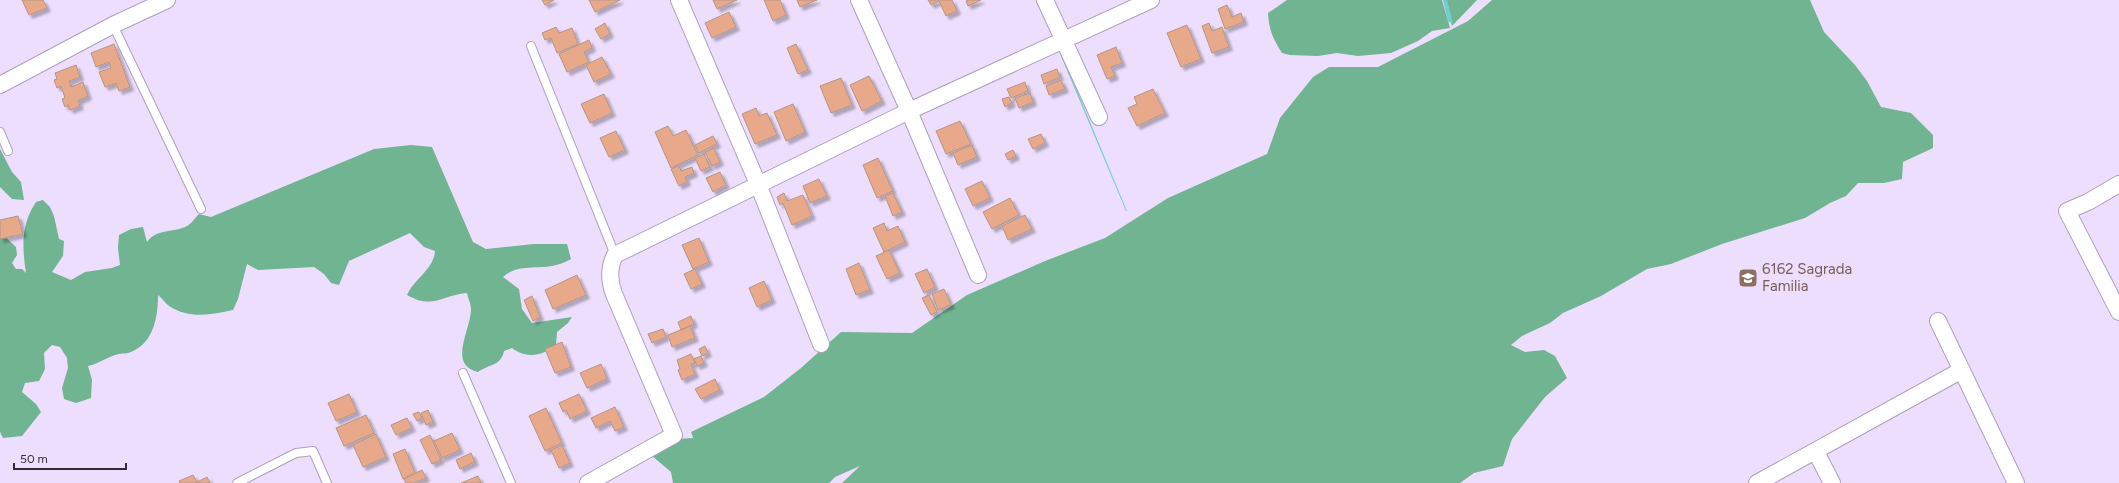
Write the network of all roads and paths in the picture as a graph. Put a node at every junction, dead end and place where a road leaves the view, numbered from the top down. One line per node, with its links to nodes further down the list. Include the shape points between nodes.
1 (167, 0): 6 (street)
2 (679, 0): 14 (street)
3 (859, 0): 10 (street)
4 (1045, 0): 7 (street)
5 (1151, 0): 7 (street)
6 (113, 25): 9 (street); 16 (lane)
7 (1064, 41): 10 (street); 11 (street)
8 (531, 46): 17 (lane)
9 (0, 85)
10 (909, 111): 14 (street); 18 (street)
11 (1100, 117)
12 (0, 132): 13 (lane)
13 (8, 151)
14 (758, 184): 17 (street); 21 (street)
15 (2119, 184): 19 (street, via 2088,202 2067,210)
16 (201, 209)
17 (615, 255): 28 (street, via 610,283 674,435)
18 (978, 275)
19 (2119, 312)
20 (1938, 321): 22 (street)
21 (821, 344)
22 (1962, 370): 24 (street); 31 (street)
23 (463, 373): 27 (lane)
24 (1816, 452): 29 (street); 30 (street)
25 (237, 483): 26 (lane, via 296,453 305,451 313,451)
26 (327, 483)
27 (511, 483)
28 (588, 483)
29 (1757, 483)
30 (1832, 483)
31 (2016, 483)

